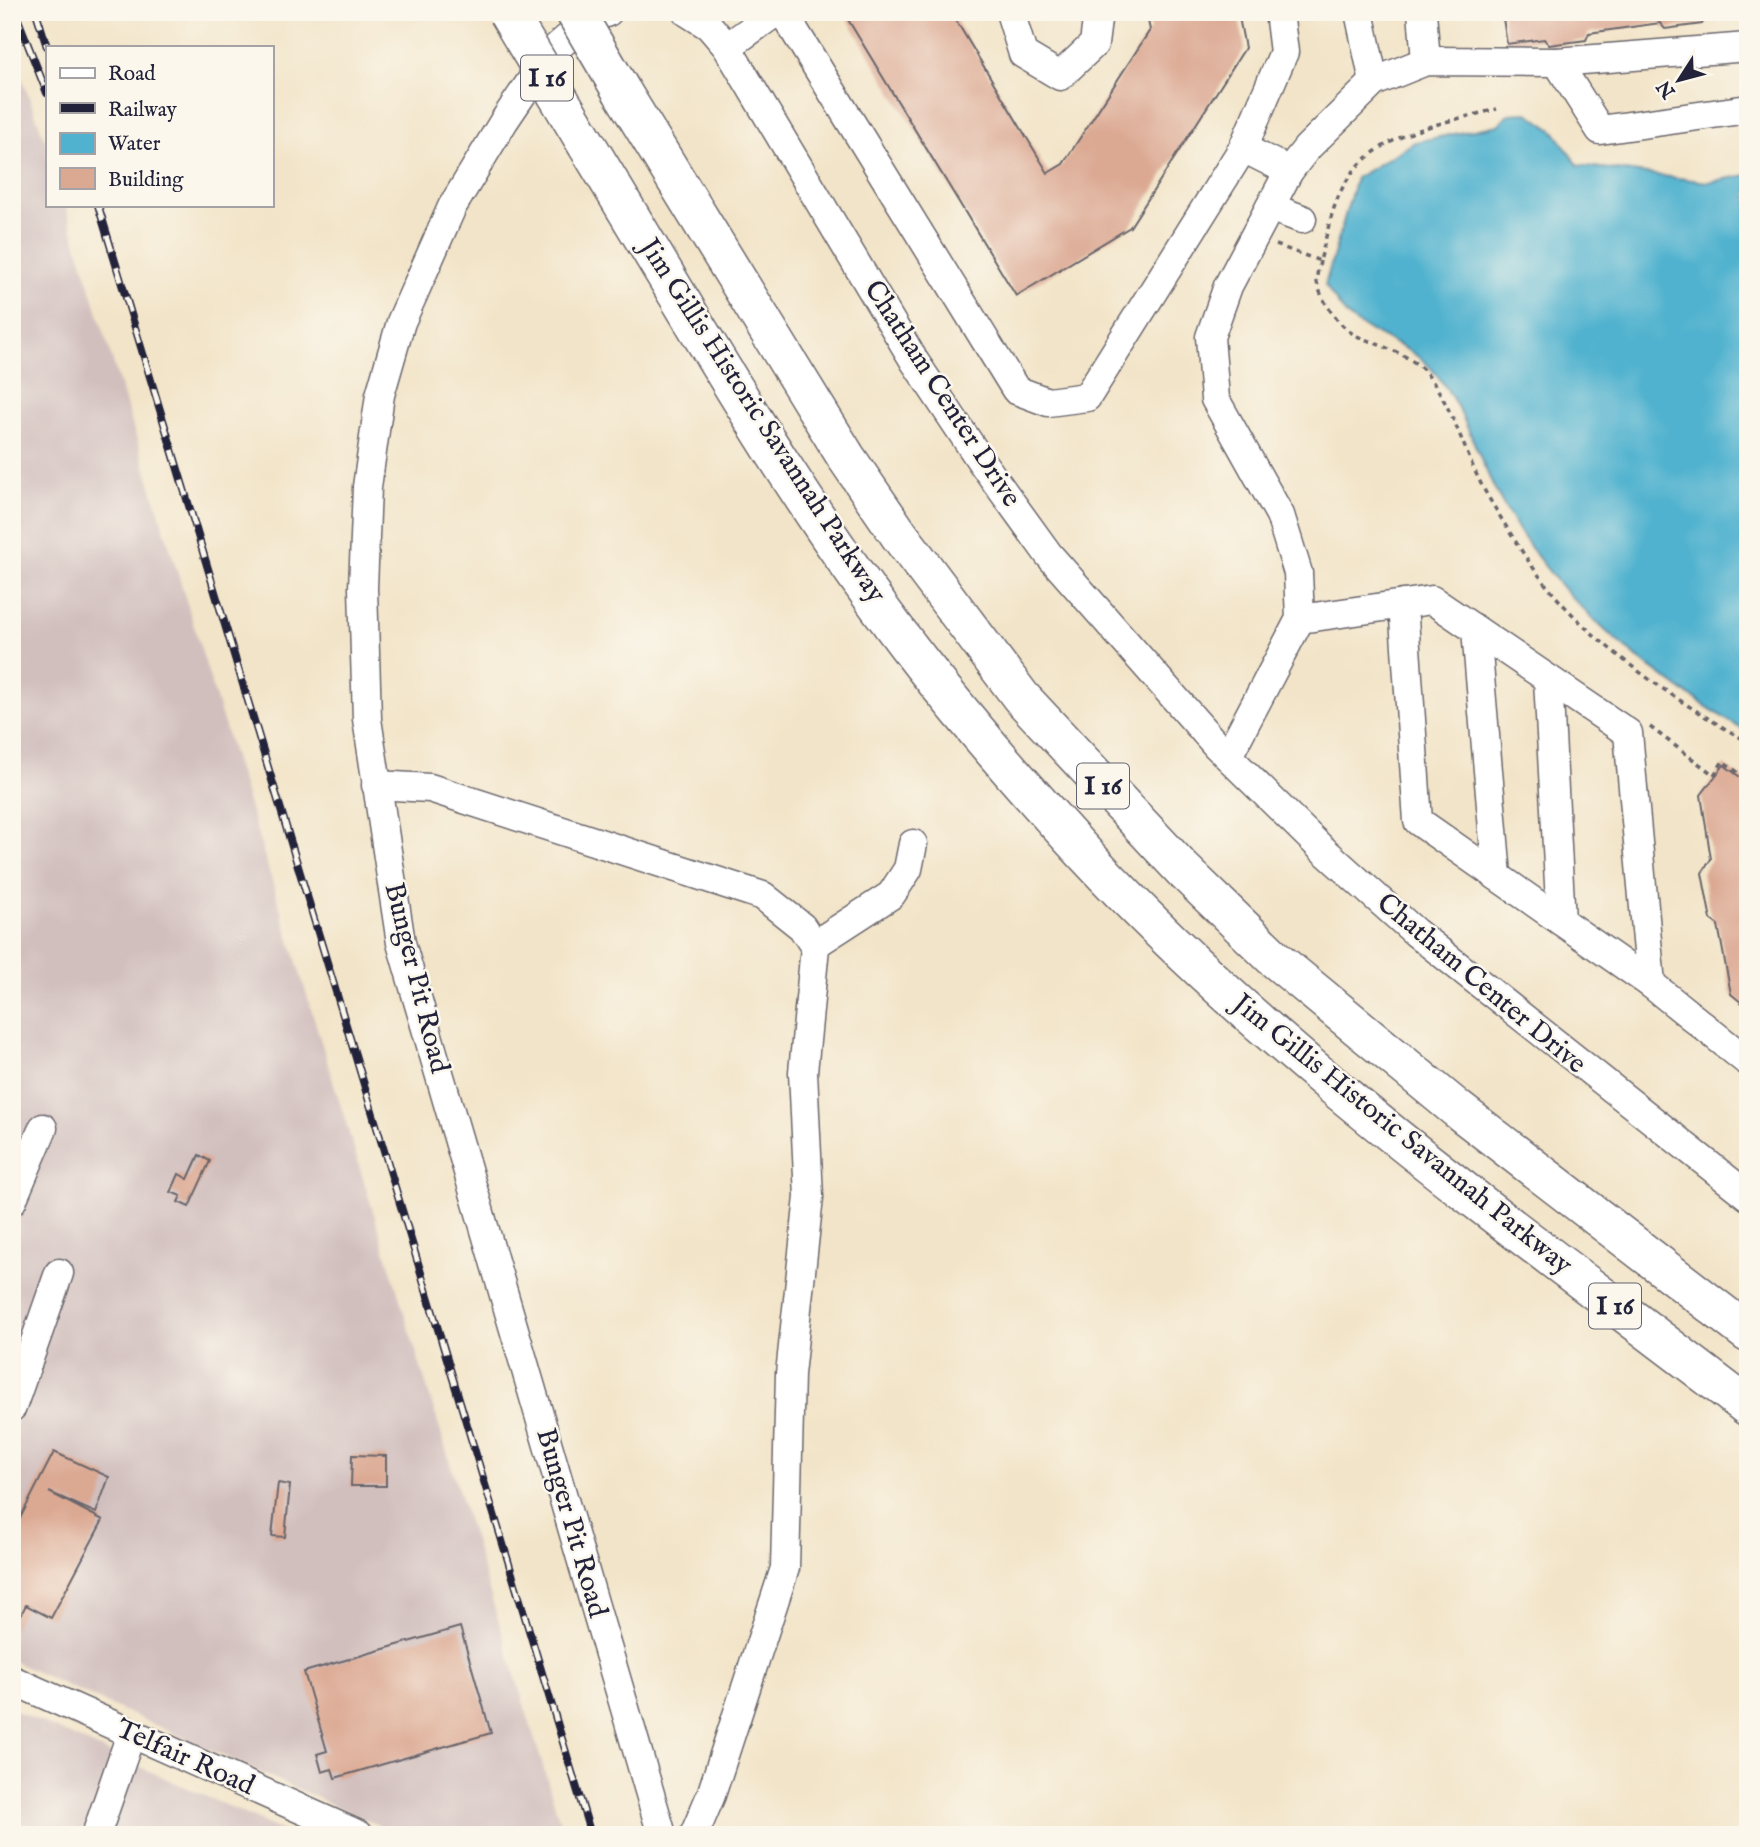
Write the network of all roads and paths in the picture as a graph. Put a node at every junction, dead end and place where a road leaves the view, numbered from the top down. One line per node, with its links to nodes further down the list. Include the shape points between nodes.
1 (507, 12): 44 (highway, Jim Gillis Historic Savannah Parkway / I 16, bridge, via 782,463 856,574 930,673 1089,858 1273,1037 1446,1177)
2 (575, 12): 42 (highway, Jim Gillis Historic Savannah Parkway / I 16, bridge, via 846,457 1021,697 1183,870 1275,959 1457,1109)
3 (608, 12): 31 (street, Bunger Pit Road, via 590,19 550,53 504,121 452,207 401,322 380,395 366,487 367,719)
4 (687, 12): 12 (street, Chatham Center Drive, via 709,26)
5 (776, 12): 12 (street)
6 (783, 12): 19 (street, via 1016,390 1048,402 1087,397)
7 (1010, 12): 8 (street, via 1024,54 1060,76 1094,44)
8 (1098, 12)
9 (1279, 12): 19 (street, via 1284,52)
10 (1359, 12): 16 (street)
11 (1422, 12): 14 (street)
12 (727, 47): 29 (street, Chatham Center Drive, via 915,362 981,461 1049,555)
13 (1748, 47): 15 (street)
14 (1426, 61): 15 (street); 16 (street)
15 (1557, 62): 17 (street, via 1601,131)
16 (1374, 82): 20 (street)
17 (1748, 109)
18 (1497, 110): 22 (path, via 1423,128 1368,155 1352,171 1339,195)
19 (1243, 148): 20 (street)
20 (1289, 171): 21 (street)
21 (1286, 213): 22 (path, via 1274,244); 24 (street, via 1228,286 1210,337 1215,399 1280,515 1298,573)
22 (1320, 261): 28 (path, via 1320,290 1345,328 1425,371 1445,401 1482,485 1548,587 1581,623 1692,710)
23 (1403, 604): 24 (street); 25 (street, via 1432,600); 33 (street, via 1418,821)
24 (1300, 619): 29 (street)
25 (1476, 630): 26 (street); 33 (street)
26 (1548, 679): 27 (street); 34 (street)
27 (1628, 733): 30 (path, via 1650,727 1714,775 1723,761); 36 (street)
28 (1748, 742)
29 (1228, 756): 39 (street, Chatham Center Drive, via 1415,932)
30 (1748, 780)
31 (376, 785): 35 (street, via 430,788 763,895 802,927); 49 (street, Bunger Pit Road, via 401,943)
32 (913, 844): 35 (street, via 908,869 891,895)
33 (1497, 876): 34 (street)
34 (1562, 921): 36 (street)
35 (814, 945): 50 (street, via 803,1072 809,1197 790,1374 785,1568)
36 (1651, 984): 37 (street)
37 (1745, 1055)
38 (43, 1128): 40 (street)
39 (1744, 1186)
40 (12, 1201)
41 (60, 1273): 43 (street)
42 (1748, 1334)
43 (12, 1407)
44 (1748, 1407)
45 (12, 1680): 46 (street, Telfair Road)
46 (131, 1734): 47 (street); 48 (street, Telfair Road)
47 (96, 1835)
48 (359, 1835)
49 (662, 1835)
50 (694, 1835)

